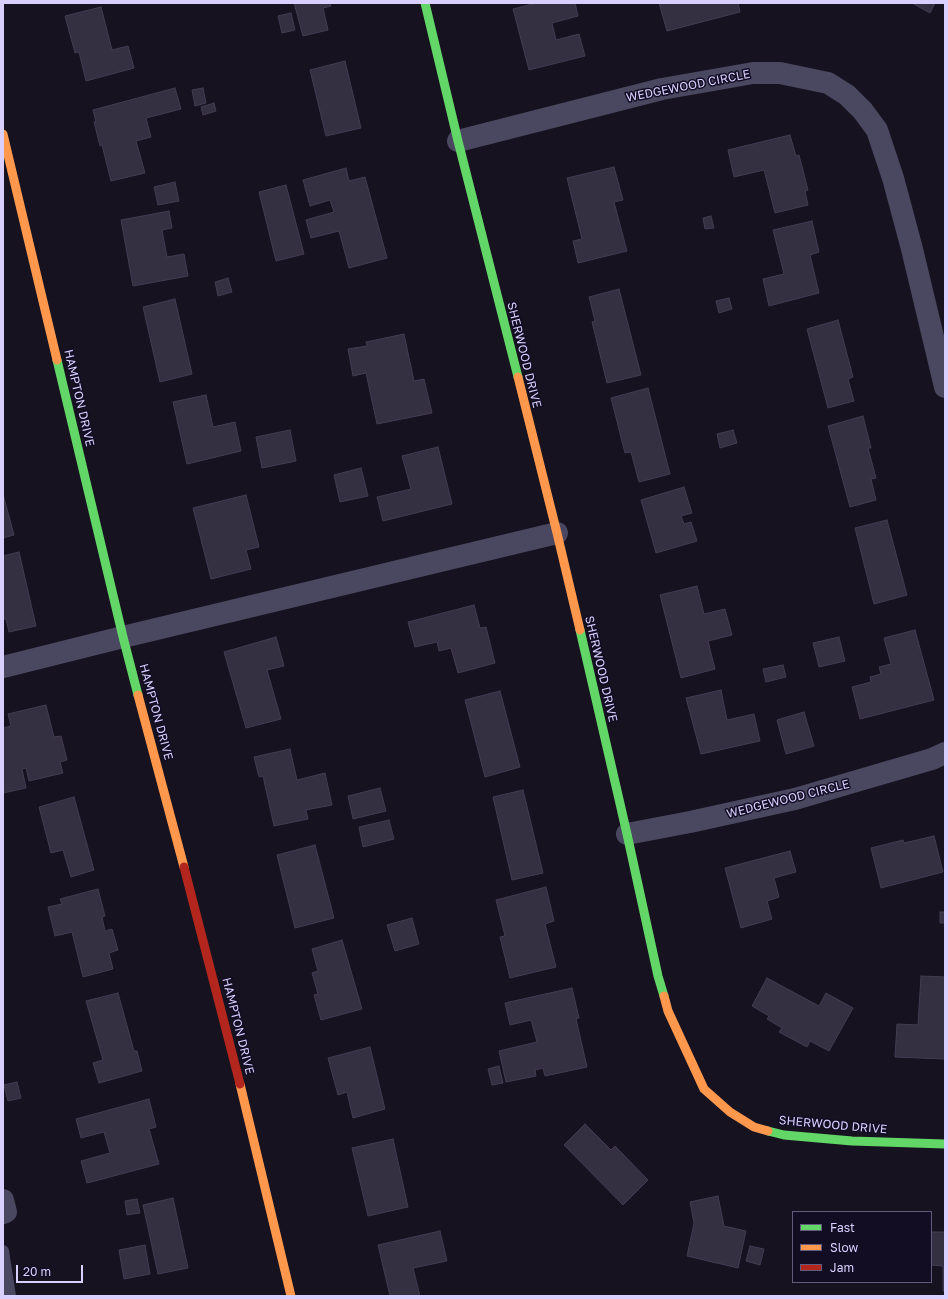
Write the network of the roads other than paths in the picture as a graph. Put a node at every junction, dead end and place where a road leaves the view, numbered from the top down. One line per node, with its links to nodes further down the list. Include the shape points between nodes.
1 (425, 3): 3 (street, SHERWOOD DRIVE)
2 (3, 134): 6 (street, HAMPTON DRIVE)
3 (458, 141): 4 (street, WEDGEWOOD CIRCLE, via 662,89 753,72 780,73 828,83 847,95 877,130 893,178); 5 (street, SHERWOOD DRIVE)
4 (945, 387)
5 (557, 533): 6 (street); 9 (street, SHERWOOD DRIVE)
6 (123, 637): 7 (street); 13 (street, HAMPTON DRIVE, via 204,942)
7 (3, 667)
8 (945, 753): 9 (street, WEDGEWOOD CIRCLE, via 795,800)
9 (628, 834): 10 (street, SHERWOOD DRIVE, via 658,976 668,1011 704,1089 730,1112 754,1126 784,1135 852,1141)
10 (945, 1144)
11 (3, 1251): 12 (lane)
12 (10, 1296)
13 (291, 1296)

